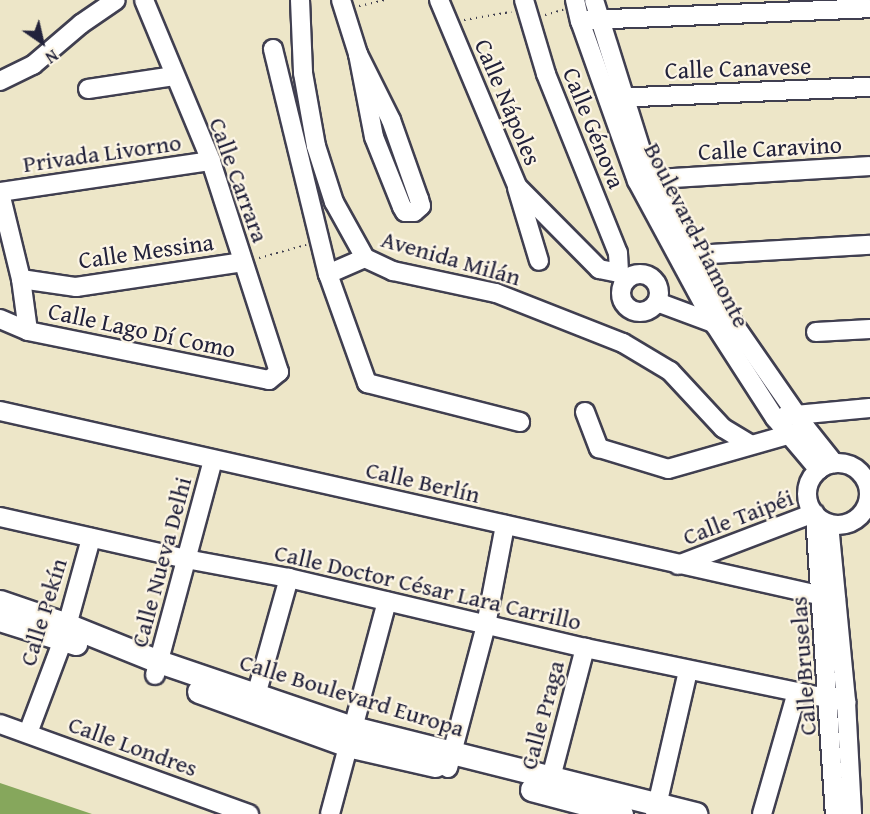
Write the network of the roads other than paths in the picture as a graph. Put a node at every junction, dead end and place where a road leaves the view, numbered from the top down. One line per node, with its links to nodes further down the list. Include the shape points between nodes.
1 (116, 0): 17 (street, via 33,65)
2 (144, 0): 16 (street, Calle Carrara)
3 (300, 0): 21 (street, Avenida Milán)
4 (323, 0): 9 (street)
5 (440, 0): 25 (street, Calle Nápoles)
6 (524, 0): 33 (street, Calle Génova, via 546,75 618,253)
7 (575, 0): 13 (street, Boulevard Piamonte)
8 (594, 0): 12 (street, Boulevard Piamonte)
9 (342, 4): 15 (street)
10 (796, 6): 11 (street); 12 (street)
11 (870, 8)
12 (598, 19): 13 (street); 20 (street, Boulevard Piamonte)
13 (580, 21): 20 (street, Boulevard Piamonte)
14 (273, 49): 21 (street)
15 (358, 54): 15 (street, via 392,120 421,206 414,212 405,212 402,207 374,137)
16 (174, 76): 19 (street); 22 (street, Calle Carrara)
17 (0, 81)
18 (870, 87): 20 (street, Calle Canavese)
19 (88, 89)
20 (616, 98): 24 (street, Boulevard Piamonte)
21 (308, 148): 28 (street, Avenida Milán); 32 (street)
22 (211, 161): 26 (street, Privada Livorno); 31 (street, Calle Carrara)
23 (870, 166): 24 (street, Calle Caravino)
24 (644, 180): 29 (street, Boulevard Piamonte)
25 (517, 186): 30 (street); 33 (street, Calle Nápoles, via 599,269)
26 (0, 192): 34 (street)
27 (870, 245): 29 (street)
28 (365, 258): 32 (street); 50 (street, Avenida Milán, via 393,271 496,293 623,343 670,370 723,428)
29 (687, 258): 37 (street, Boulevard Piamonte)
30 (539, 261)
31 (243, 262): 34 (street, Calle Messina, via 76,287); 41 (street, Calle Carrara, via 279,372)
32 (328, 274): 47 (street, via 366,383)
33 (623, 276): 35 (street, Calle Nápoles, via 649,276 657,284); 35 (street, via 622,298 629,308 641,312)
34 (21, 279): 39 (street)
35 (657, 302): 37 (street)
36 (0, 319): 39 (street, Calle Lago Dí Como)
37 (724, 324): 45 (street, Boulevard Piamonte); 46 (street, Boulevard Piamonte)
38 (870, 329): 40 (street)
39 (28, 331): 41 (street, Calle Lago Dí Como, via 269,380)
40 (816, 332)
41 (275, 378)
42 (870, 408): 45 (street)
43 (0, 411): 51 (street, Calle Berlín)
44 (585, 412): 50 (street, via 599,448 668,469)
45 (795, 413): 46 (street); 48 (street, Boulevard Piamonte)
46 (775, 418): 49 (street, Boulevard Piamonte)
47 (520, 422)
48 (806, 428): 49 (street); 52 (street, Boulevard Piamonte)
49 (788, 436): 50 (street); 52 (street, Boulevard Piamonte)
50 (750, 444)
51 (213, 460): 56 (street, Calle Berlín); 58 (street, Calle Nueva Delhi)
52 (826, 466): 53 (street, via 852,465 865,477); 55 (street, via 808,487 807,496)
53 (868, 501): 55 (street, via 846,524)
54 (0, 517): 57 (street, Calle Doctor César Lara Carrillo)
55 (819, 517): 59 (street, Calle Taipéi); 61 (street, Calle Bruselas)
56 (505, 525): 59 (street, Calle Berlín); 64 (street)
57 (91, 538): 58 (street, Calle Doctor César Lara Carrillo); 65 (street, Calle Pekín)
58 (186, 559): 60 (street, Calle Doctor César Lara Carrillo); 67 (street, Calle Nueva Delhi)
59 (678, 566): 61 (street, Calle Berlín)
60 (289, 578): 62 (street, Calle Doctor César Lara Carrillo); 71 (street)
61 (829, 599): 70 (street, Calle Bruselas)
62 (387, 602): 64 (street, Calle Doctor César Lara Carrillo); 74 (street)
63 (6, 613): 65 (main road, Calle Boulevard Europa)
64 (486, 625): 66 (street, Calle Doctor César Lara Carrillo); 75 (street)
65 (65, 632): 67 (main road, Calle Boulevard Europa); 73 (street, Calle Pekín)
66 (585, 648): 68 (street, Calle Doctor César Lara Carrillo); 76 (street, Calle Praga)
67 (157, 669): 71 (main road, Calle Boulevard Europa)
68 (688, 671): 69 (street, Calle Doctor César Lara Carrillo); 77 (street)
69 (797, 692): 70 (street, Calle Doctor César Lara Carrillo); 82 (street)
70 (838, 700): 83 (street, Calle Bruselas); 84 (street, Calle Bruselas)
71 (254, 703): 74 (main road, Calle Boulevard Europa)
72 (0, 724): 73 (street, Calle Londres)
73 (28, 733): 78 (street, Calle Londres)
74 (351, 737): 75 (main road, Calle Boulevard Europa); 79 (street)
75 (450, 762): 76 (main road, Calle Boulevard Europa)
76 (549, 786): 77 (main road, Calle Boulevard Europa); 80 (main road, Calle Boulevard Europa)
77 (656, 810): 81 (main road, Calle Boulevard Europa)
78 (249, 814)
79 (330, 814)
80 (622, 814)
81 (696, 814)
82 (762, 814)
83 (835, 814)
84 (852, 814)

